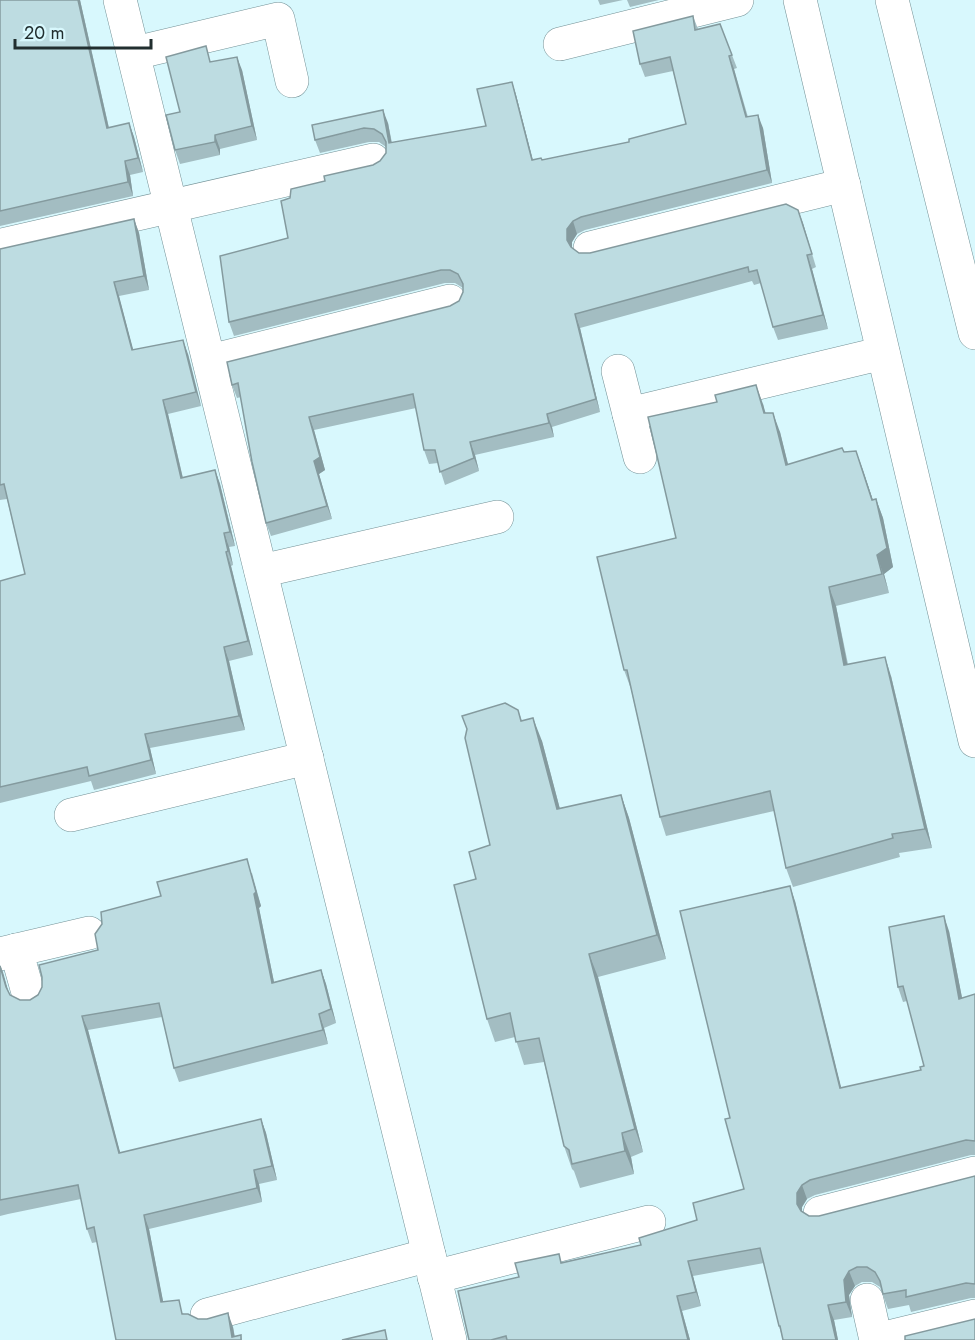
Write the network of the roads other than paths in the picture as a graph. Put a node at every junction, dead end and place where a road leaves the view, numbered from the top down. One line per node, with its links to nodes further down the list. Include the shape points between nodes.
1 (120, 0): 6 (street)
2 (736, 0): 5 (street)
3 (800, 0): 9 (street)
4 (892, 0): 14 (street)
5 (560, 44)
6 (135, 53): 7 (street, via 278,19); 10 (street)
7 (292, 81)
8 (373, 160): 10 (street)
9 (844, 185): 12 (street); 15 (street)
10 (173, 207): 11 (street); 16 (street)
11 (2, 245)
12 (590, 248)
13 (450, 301): 16 (street)
14 (975, 333)
15 (883, 353): 18 (street); 22 (street)
16 (210, 361): 21 (street)
17 (618, 371): 18 (street)
18 (629, 414): 19 (street)
19 (640, 456)
20 (497, 517): 21 (street)
21 (261, 571): 23 (street)
22 (975, 741)
23 (307, 758): 24 (street); 31 (street)
24 (71, 815)
25 (89, 933): 26 (street)
26 (8, 952): 27 (street)
27 (29, 996)
28 (975, 1173): 29 (street)
29 (820, 1213)
30 (649, 1222): 31 (street)
31 (431, 1266): 33 (street); 35 (street)
32 (867, 1300): 36 (street)
33 (207, 1315)
34 (975, 1316): 36 (street)
35 (450, 1340)
36 (876, 1340)

